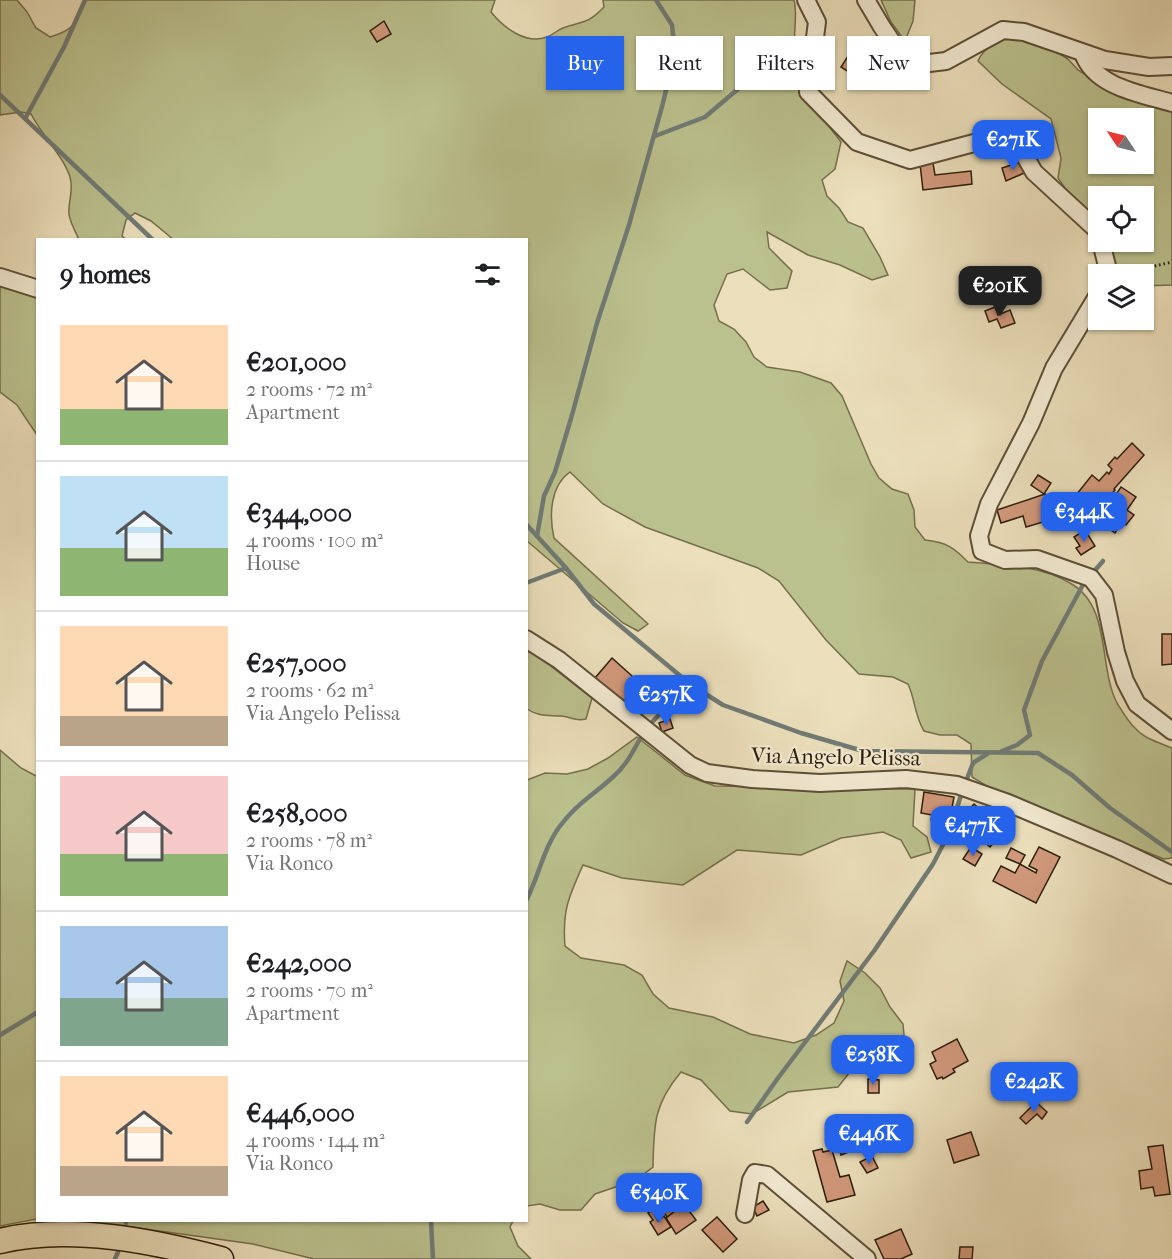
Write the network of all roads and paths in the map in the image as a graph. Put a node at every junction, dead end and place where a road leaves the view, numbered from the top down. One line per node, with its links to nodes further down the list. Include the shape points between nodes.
1 (806, 0): 6 (street, via 817,22 808,92 857,142 910,160 1007,137 1034,172)
2 (866, 0): 3 (street, via 899,52 921,64 946,61 1003,30 1024,32)
3 (1083, 53): 4 (street, via 1149,68); 5 (street, via 1087,65 1108,82)
4 (1172, 66)
5 (1172, 103)
6 (1088, 222)
7 (1172, 262): 8 (path)
8 (1154, 266)
9 (0, 277): 10 (street)
10 (36, 288)
11 (1088, 312): 13 (street, via 1054,368 989,504 979,536 982,551 1005,560 1037,559 1091,579 1104,595 1125,681 1137,704)
12 (528, 640): 14 (street, Via Angelo Pelissa, via 559,660 690,765 708,773 820,783 906,779 957,785 1019,807)
13 (1172, 731)
14 (1172, 875)
15 (745, 1214): 18 (street, via 751,1180 755,1173 767,1175)
16 (0, 1241): 17 (highway, via 33,1234 82,1235 183,1249)
17 (221, 1259)
18 (867, 1259)

